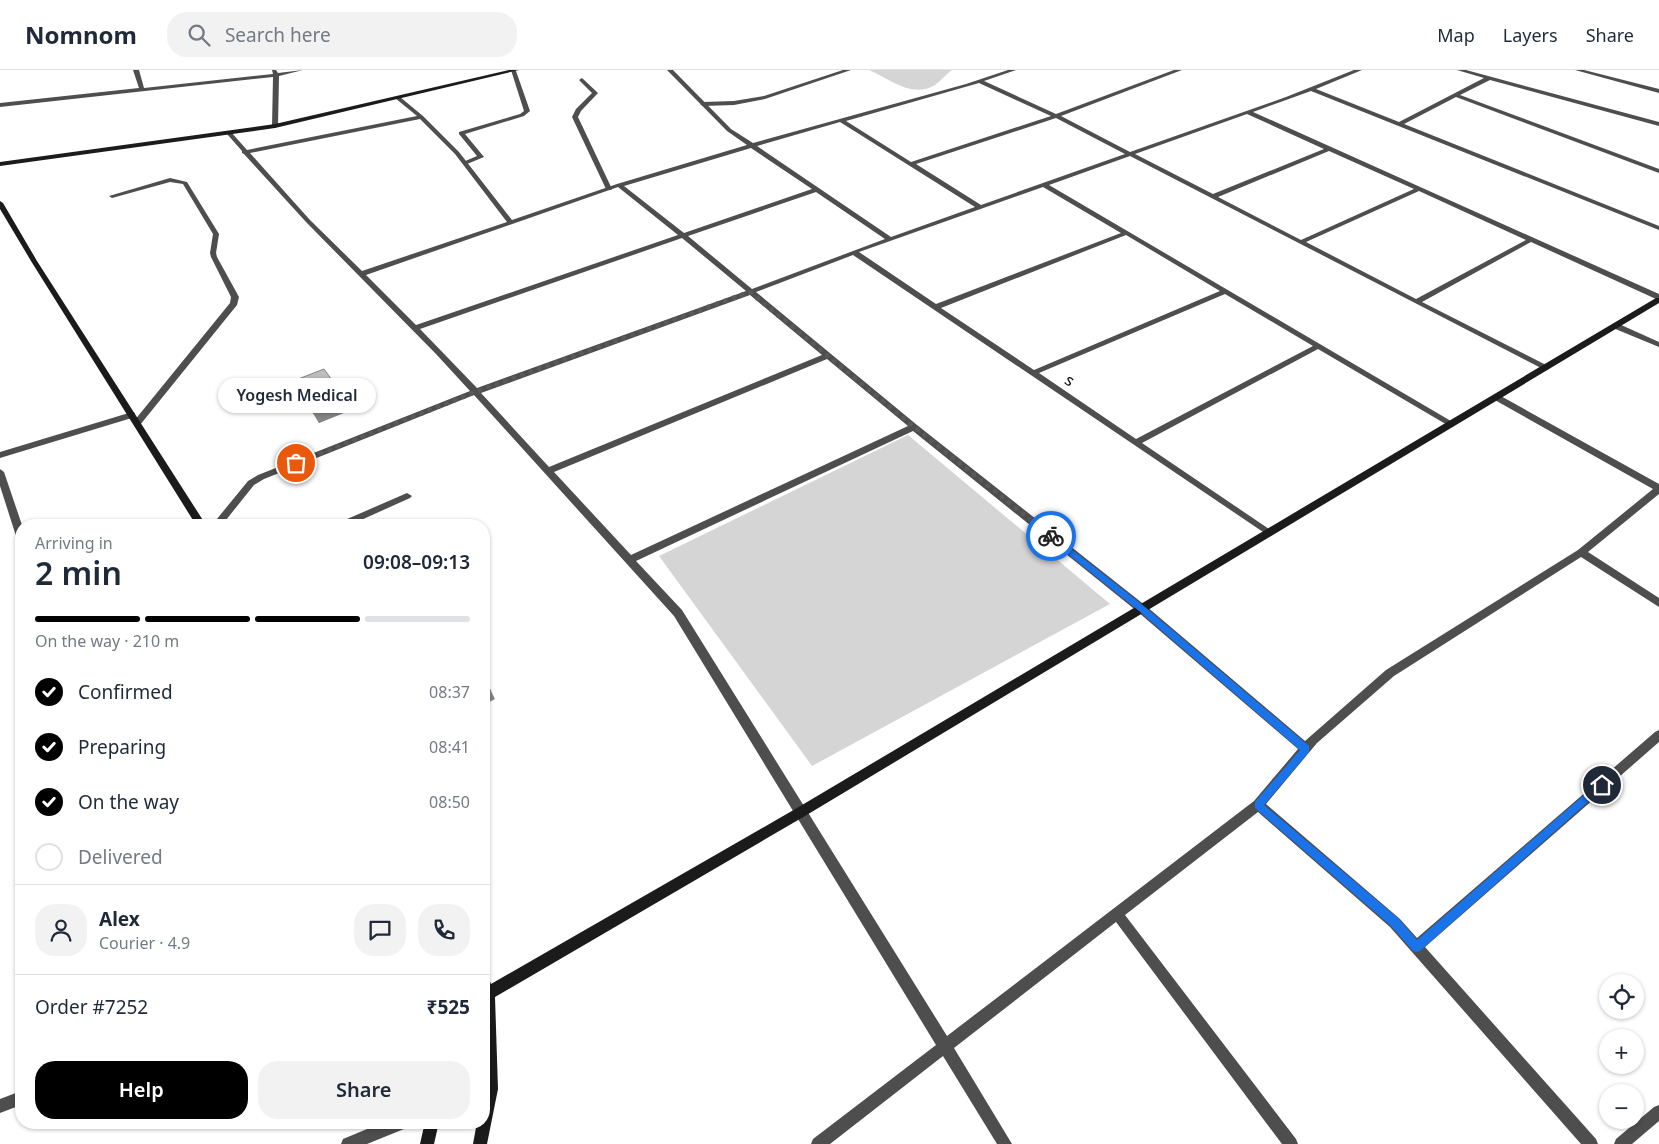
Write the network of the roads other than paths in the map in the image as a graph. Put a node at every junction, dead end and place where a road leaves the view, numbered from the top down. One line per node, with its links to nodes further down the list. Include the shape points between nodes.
1 (136, 70): 15 (street)
2 (300, 70): 11 (street)
3 (515, 70): 19 (street); 35 (street, via 527,111 461,133 481,157)
4 (670, 70): 21 (street)
5 (848, 70): 21 (street, via 765,97)
6 (1013, 70): 14 (street)
7 (1179, 70): 23 (street)
8 (1358, 70): 16 (street)
9 (1460, 70): 12 (street)
10 (1578, 70): 17 (street)
11 (275, 72): 15 (street); 29 (street)
12 (1489, 78): 18 (street); 28 (street)
13 (582, 80): 41 (street, via 595,94 575,117)
14 (979, 81): 23 (street); 26 (street)
15 (142, 89): 20 (street)
16 (1312, 89): 22 (street); 27 (street)
17 (1659, 91)
18 (1456, 95): 27 (street); 38 (street)
19 (398, 98): 24 (street); 29 (street)
20 (0, 104)
21 (703, 104): 31 (street)
22 (1247, 112): 32 (street); 34 (street)
23 (1056, 116): 34 (street); 37 (street)
24 (421, 117): 33 (street); 35 (street)
25 (1659, 117): 28 (street)
26 (842, 121): 31 (street); 37 (street)
27 (1399, 124): 49 (street)
28 (1657, 124)
29 (276, 126): 30 (street)
30 (229, 134): 33 (street); 36 (street)
31 (750, 146): 40 (street); 43 (street)
32 (1329, 149): 42 (street); 45 (street)
33 (244, 152): 56 (street)
34 (1128, 154): 39 (street); 45 (street)
35 (465, 163): 48 (street)
36 (0, 164)
37 (910, 164): 47 (street)
38 (1659, 171)
39 (1043, 184): 47 (street); 50 (street)
40 (620, 186): 41 (street); 51 (street)
41 (609, 189): 48 (street)
42 (1419, 189): 53 (street); 54 (street)
43 (815, 190): 51 (street); 52 (street)
44 (112, 196): 72 (street, via 170,180 185,183 216,234 214,258 235,297 234,303)
45 (1212, 197): 54 (street)
46 (0, 203): 71 (street)
47 (980, 207): 52 (street)
48 (511, 223): 56 (street)
49 (1659, 228)
50 (1126, 233): 57 (street); 61 (street)
51 (684, 236): 58 (street); 63 (street)
52 (890, 239): 55 (street)
53 (1532, 239): 59 (street); 60 (street)
54 (1301, 242): 60 (street)
55 (854, 252): 58 (street); 61 (street, s)
56 (361, 274): 63 (street)
57 (1225, 291): 65 (street); 68 (street)
58 (750, 292): 66 (street); 69 (street)
59 (1659, 299): 62 (street)
60 (1416, 302): 67 (street)
61 (936, 307): 68 (street, s)
62 (1616, 326): 64 (street); 67 (street)
63 (415, 328): 69 (street)
64 (1659, 345)
65 (1318, 346): 73 (street); 75 (street)
66 (827, 356): 74 (street); 77 (street)
67 (1545, 368): 70 (street)
68 (1033, 373): 75 (street, s)
69 (475, 392): 77 (street); 83 (street, via 255,479)
70 (1496, 398): 73 (street); 79 (street)
71 (132, 415): 72 (street); 76 (street)
72 (137, 423): 82 (street)
73 (1452, 424): 85 (street)
74 (914, 427): 87 (street); 89 (street)
75 (1136, 443): 85 (street, s)
76 (0, 455)
77 (548, 471): 87 (street)
78 (0, 472): 81 (street)
79 (1659, 488): 86 (street)
80 (407, 496): 84 (street)
81 (15, 519)
82 (197, 519)
83 (222, 519)
84 (355, 519)
85 (1269, 533): 89 (street)
86 (1582, 552): 88 (street); 91 (street, via 1390,673)
87 (630, 560): 93 (street, via 678,613)
88 (1659, 603)
89 (1142, 609): 91 (street); 93 (street)
90 (1659, 735): 95 (street)
91 (1306, 749): 92 (street)
92 (1258, 805): 94 (street); 95 (street, via 1395,923)
93 (801, 812): 96 (street); 97 (street)
94 (1117, 914): 97 (street); 111 (street)
95 (1416, 947): 112 (street)
96 (490, 987)
97 (945, 1046): 109 (street); 110 (street)
98 (490, 1069): 99 (street)
99 (490, 1094)
100 (15, 1100): 101 (street)
101 (0, 1106)
102 (1659, 1112): 113 (street)
103 (386, 1129): 106 (street)
104 (430, 1129): 107 (street)
105 (483, 1129): 108 (street)
106 (348, 1144)
107 (427, 1144)
108 (480, 1144)
109 (818, 1144)
110 (1005, 1144)
111 (1291, 1144)
112 (1591, 1144)
113 (1621, 1144)

